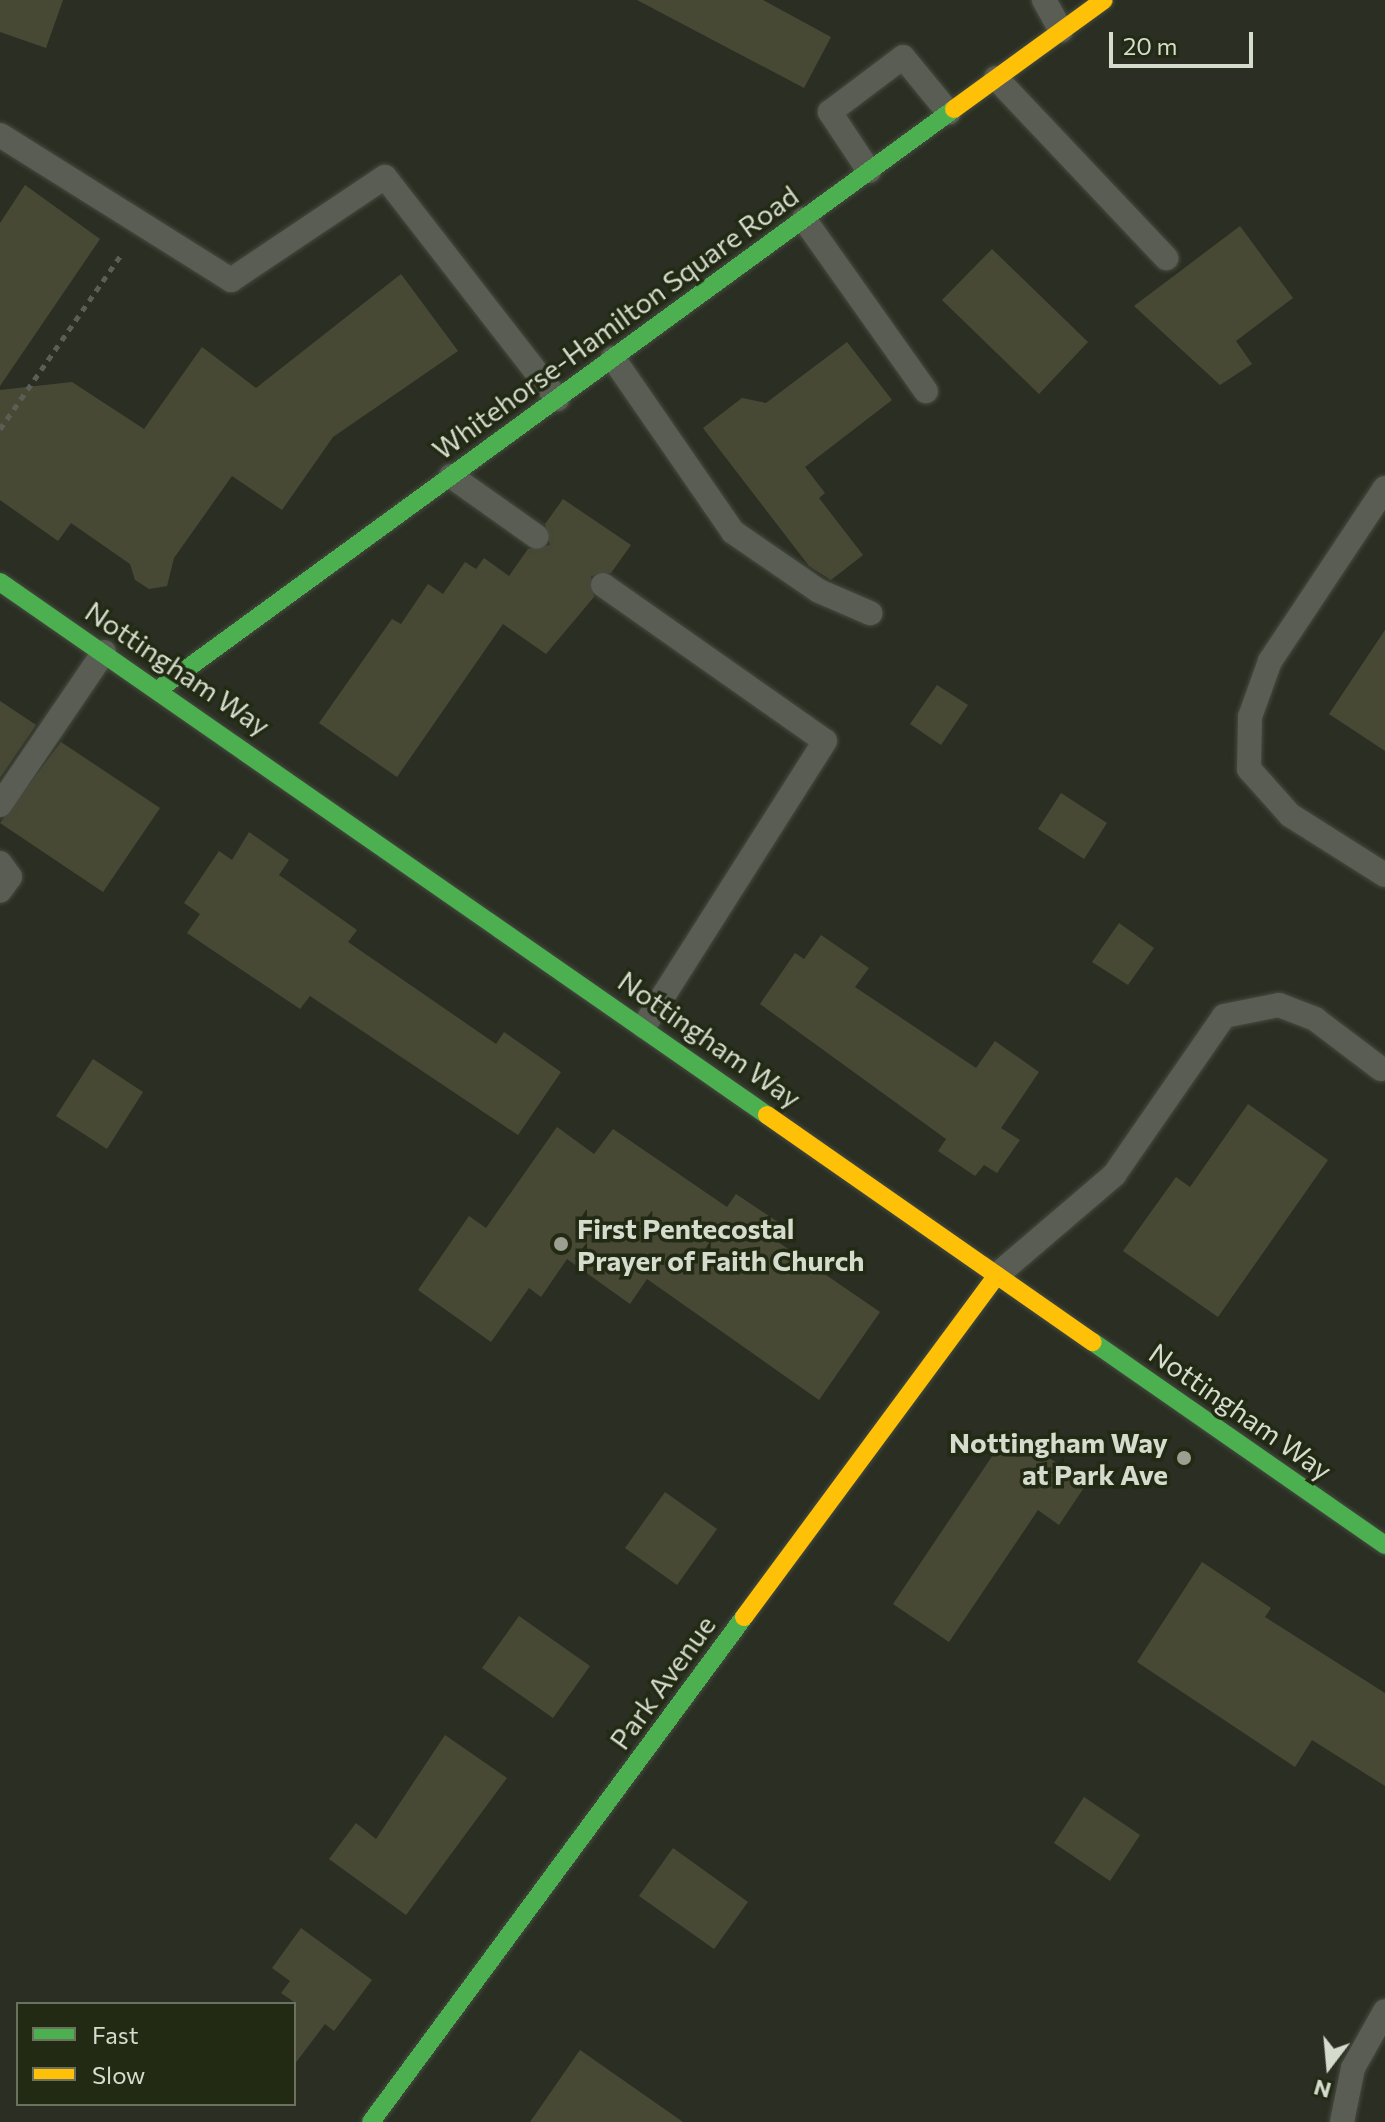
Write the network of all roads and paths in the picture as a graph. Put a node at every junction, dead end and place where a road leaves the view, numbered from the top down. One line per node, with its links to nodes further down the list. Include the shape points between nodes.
1 (1044, 0): 3 (lane)
2 (1104, 0): 3 (street, Whitehorse-Hamilton Square Road)
3 (1061, 31): 4 (street, Whitehorse-Hamilton Square Road)
4 (996, 78): 5 (street, Whitehorse-Hamilton Square Road); 10 (lane)
5 (949, 113): 7 (street, Whitehorse-Hamilton Square Road); 7 (lane, via 903,57 830,112)
6 (0, 135): 9 (lane)
7 (869, 171): 8 (street, Whitehorse-Hamilton Square Road)
8 (804, 219): 11 (street, Whitehorse-Hamilton Square Road); 12 (lane)
9 (139, 222): 13 (lane, via 231,280 385,177); 14 (path)
10 (1166, 258)
11 (613, 358): 13 (street, Whitehorse-Hamilton Square Road); 20 (lane, via 733,532 819,591)
12 (926, 391)
13 (557, 399): 15 (street, Whitehorse-Hamilton Square Road)
14 (0, 429)
15 (451, 476): 17 (lane); 22 (street, Whitehorse-Hamilton Square Road)
16 (1385, 488): 25 (lane, via 1270,661 1250,717 1249,769 1290,815)
17 (537, 537)
18 (0, 582): 21 (street, Nottingham Way)
19 (603, 585): 27 (lane, via 825,741)
20 (870, 613)
21 (104, 652): 22 (street, Nottingham Way); 23 (lane)
22 (159, 689): 27 (street, Nottingham Way)
23 (0, 805)
24 (0, 863): 26 (lane, via 10,877)
25 (1385, 875)
26 (0, 891)
27 (644, 1026): 29 (street, Nottingham Way)
28 (1381, 1069): 29 (lane, via 1315,1019 1279,1005 1224,1016 1114,1175)
29 (997, 1275): 30 (street, Nottingham Way); 33 (street, Park Avenue)
30 (1385, 1545)
31 (1385, 2011): 32 (lane, via 1353,2068)
32 (1341, 2117)
33 (371, 2122)

